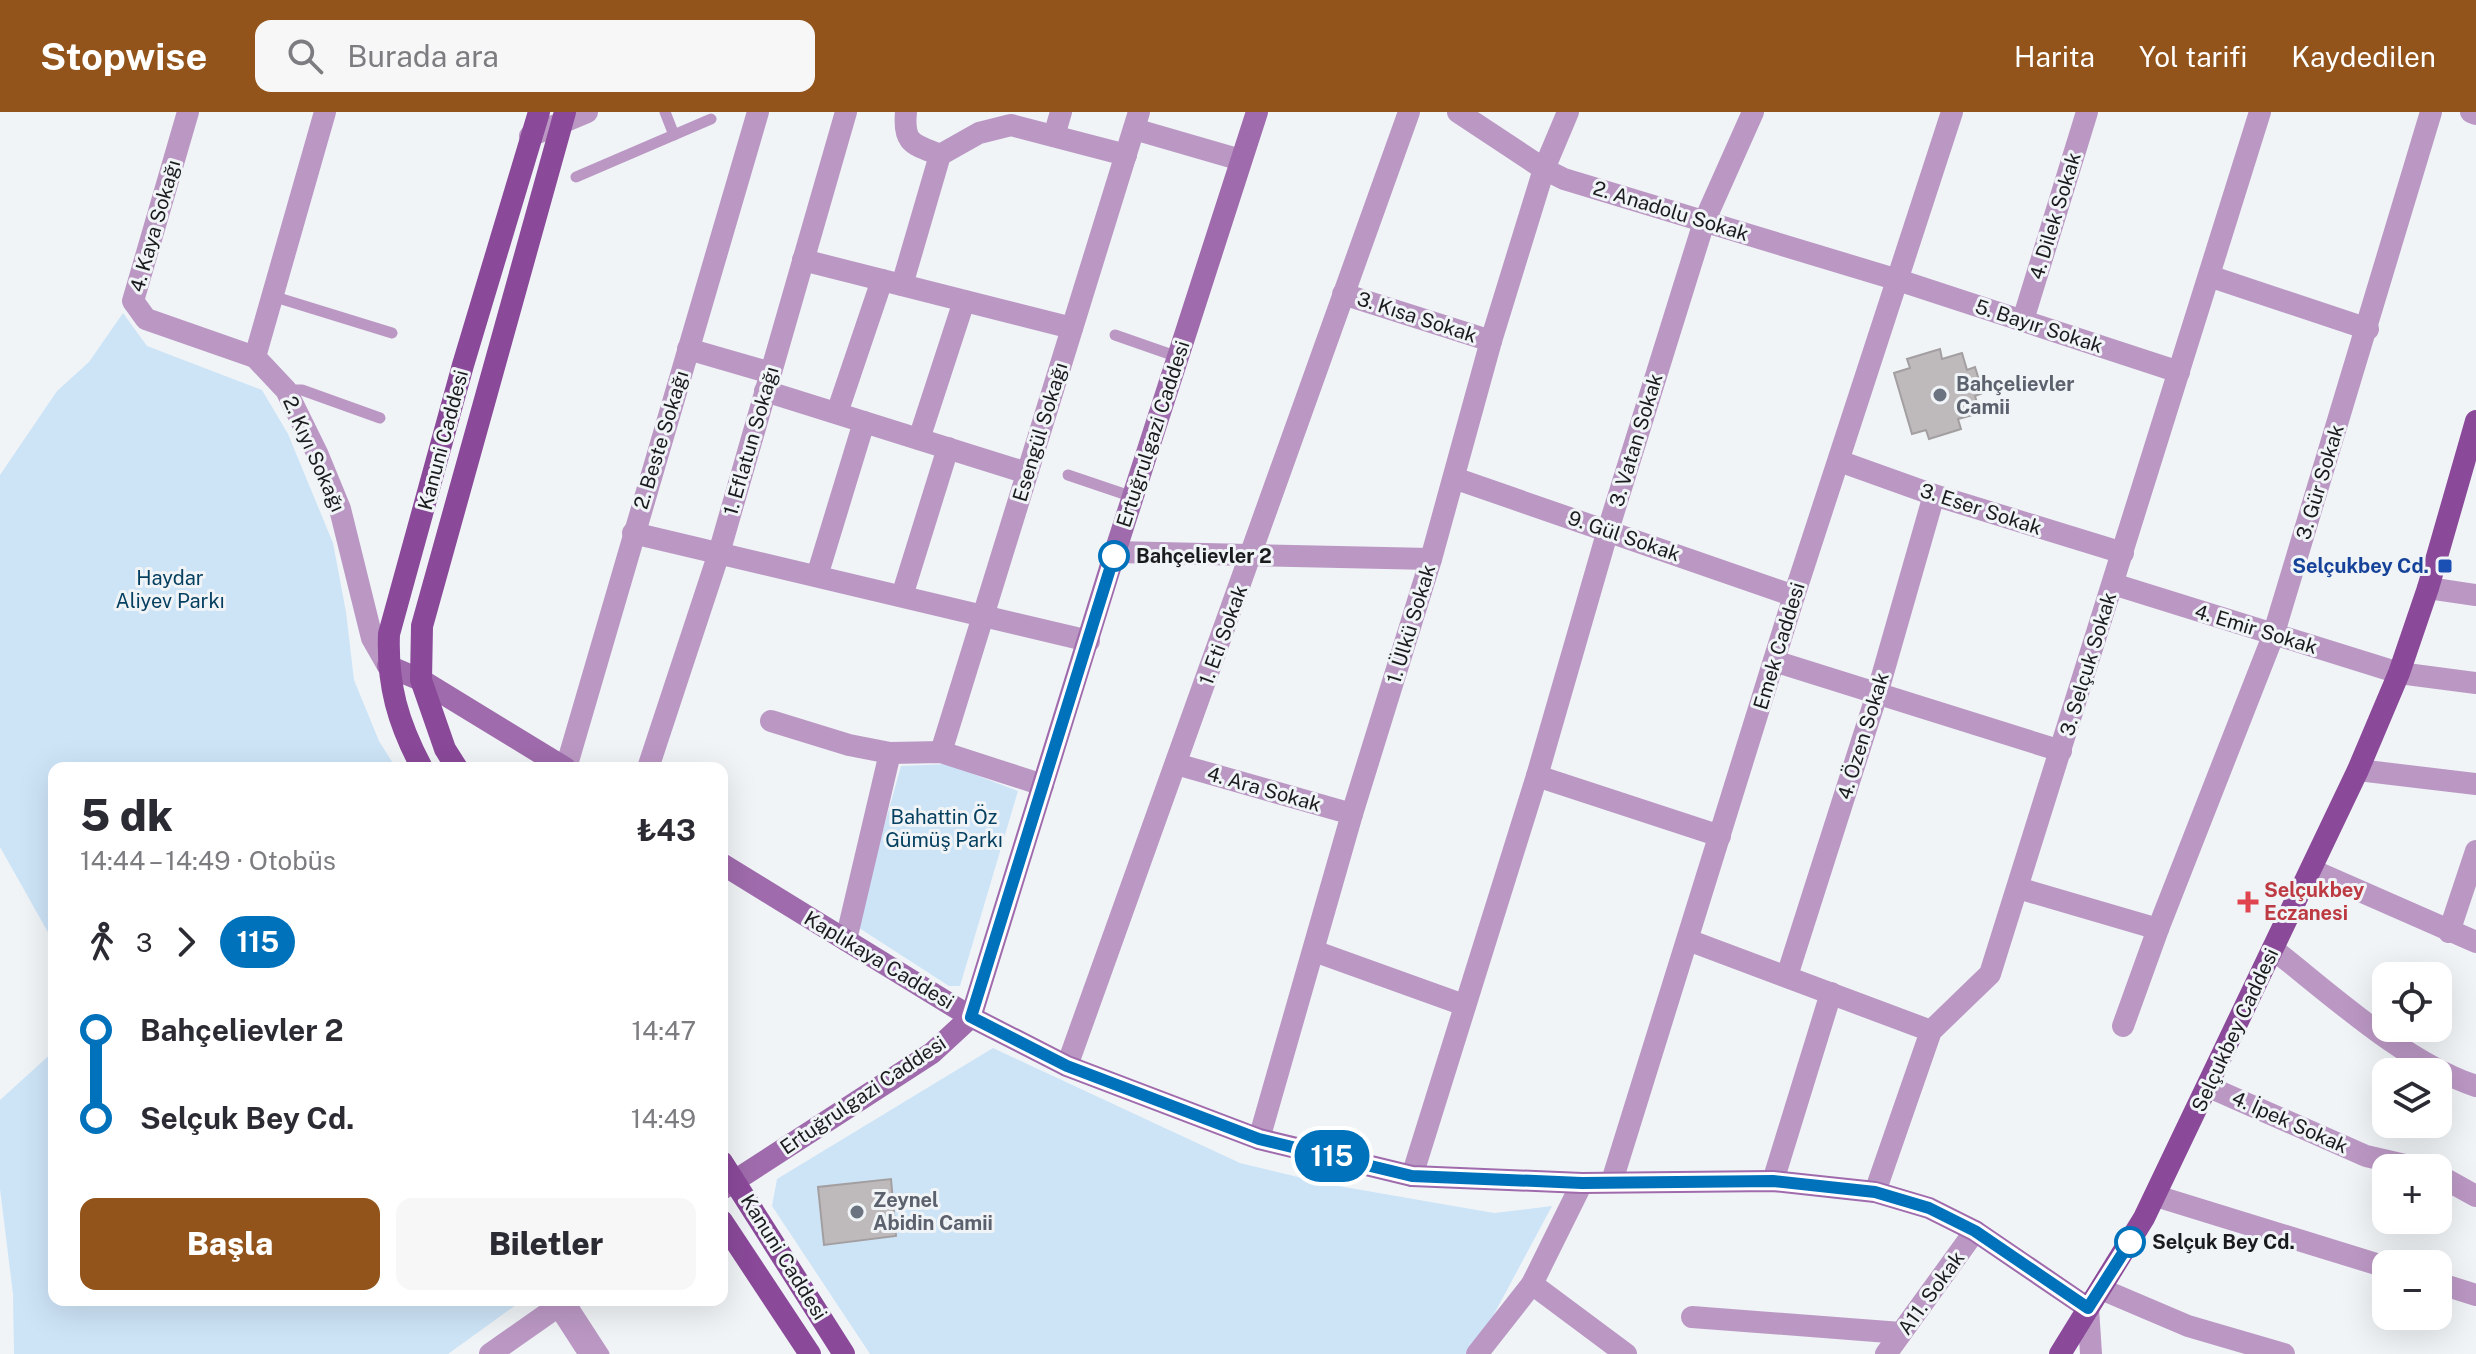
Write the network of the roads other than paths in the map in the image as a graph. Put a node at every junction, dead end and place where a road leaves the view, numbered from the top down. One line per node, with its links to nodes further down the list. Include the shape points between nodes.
1 (188, 112): 46 (street, 4. Kaya Sokağı, via 133,301 146,319)
2 (325, 112): 37 (street)
3 (539, 112): 24 (main road, Kanuni Caddesi)
4 (587, 112): 19 (street)
5 (665, 112): 23 (lane)
6 (758, 112): 45 (street, 2. Beste Sokağı)
7 (846, 112): 32 (street, 1. Eflatun Sokağı)
8 (906, 112): 26 (street, via 904,132 911,143)
9 (1061, 112): 25 (street)
10 (1257, 112): 28 (main road, Ertuğrulgazi Caddesi)
11 (1409, 112): 36 (street, 1. Eti Sokak)
12 (1458, 112): 29 (street, 2. Anadolu Sokak)
13 (1568, 112): 29 (street, 1. Ülkü Sokak)
14 (1753, 112): 31 (street, 3. Vatan Sokak)
15 (1952, 112): 34 (street, Emek Caddesi)
16 (2087, 112): 39 (street, 4. Dilek Sokak)
17 (2260, 112): 33 (street, 3. Selçuk Sokak)
18 (2431, 112): 41 (street, 3. Gür Sokak)
19 (563, 117): 24 (street); 82 (main road, Kanuni Caddesi, via 422,626)
20 (711, 119): 23 (lane)
21 (1137, 121): 27 (street, Esengül Sokağı); 28 (street)
22 (982, 122): 25 (street); 26 (street)
23 (674, 135): 30 (lane)
24 (530, 136): 80 (main road, Kanuni Caddesi, via 393,619)
25 (1054, 136): 27 (street)
26 (940, 155): 35 (street)
27 (1126, 155): 40 (street, Esengül Sokağı)
28 (1241, 160): 47 (main road, Ertuğrulgazi Caddesi)
29 (1544, 169): 31 (street, 2. Anadolu Sokak); 44 (street, 1. Ülkü Sokak)
30 (576, 177)
31 (1704, 222): 34 (street, 2. Anadolu Sokak); 63 (street, 3. Vatan Sokak)
32 (803, 260): 35 (street); 49 (street, 1. Eflatun Sokağı)
33 (2209, 276): 41 (street); 48 (street, 3. Selçuk Sokak)
34 (1898, 280): 39 (street, 5. Bayır Sokak); 57 (street, Emek Caddesi)
35 (892, 282): 38 (street); 51 (street)
36 (1343, 294): 44 (street, 3. Kısa Sokak); 67 (street, 1. Eti Sokak)
37 (272, 296): 42 (lane); 46 (street)
38 (964, 301): 40 (street); 55 (street)
39 (2023, 320): 48 (street, 5. Bayır Sokak)
40 (1072, 328): 58 (street, Esengül Sokağı)
41 (2368, 329): 77 (street, 3. Gür Sokak)
42 (392, 333)
43 (1115, 335): 47 (lane)
44 (1491, 341): 60 (street, 1. Ülkü Sokak)
45 (688, 349): 49 (street); 64 (street, 2. Beste Sokağı)
46 (255, 357): 50 (street, 2. Kıyı Sokağı)
47 (1178, 357): 62 (main road, Ertuğrulgazi Caddesi)
48 (2179, 372): 68 (street, 3. Selçuk Sokak)
49 (768, 382): 51 (street); 66 (street, 1. Eflatun Sokağı)
50 (286, 390): 52 (lane, via 302,390); 80 (street, 2. Kıyı Sokağı, via 340,509 372,638)
51 (837, 413): 54 (street)
52 (380, 418)
53 (2476, 421): 72 (main road, Selçukbey Caddesi)
54 (864, 422): 55 (street); 70 (street)
55 (919, 439): 56 (street)
56 (948, 448): 58 (street); 74 (street)
57 (1839, 461): 61 (street, 3. Eser Sokak); 75 (street, Emek Caddesi)
58 (1027, 473): 76 (street, Esengül Sokağı)
59 (1068, 475): 62 (lane)
60 (1454, 478): 63 (street, 9. Gül Sokak); 69 (street, 1. Ülkü Sokak)
61 (1934, 495): 68 (street, 3. Eser Sokak); 84 (street, 4. Özen Sokak)
62 (1133, 497): 65 (main road, Ertuğrulgazi Caddesi)
63 (1608, 530): 75 (street, 9. Gül Sokak); 96 (street, 3. Vatan Sokak)
64 (633, 533): 66 (street); 92 (street, 2. Beste Sokağı)
65 (1115, 552): 67 (street); 78 (main road, Ertuğrulgazi Caddesi)
66 (719, 553): 70 (street); 93 (street, 1. Eflatun Sokağı)
67 (1252, 553): 69 (street); 94 (street, 1. Eti Sokak)
68 (2123, 553): 71 (street, 3. Selçuk Sokak)
69 (1431, 559): 99 (street, 1. Ülkü Sokak)
70 (817, 576): 74 (street)
71 (2113, 584): 77 (street, 4. Emir Sokak); 86 (street, 3. Selçuk Sokak)
72 (2428, 588): 73 (street); 81 (main road, Selçukbey Caddesi)
73 (2476, 595)
74 (902, 596): 76 (street)
75 (1794, 596): 79 (street, Emek Caddesi)
76 (983, 616): 78 (street); 87 (street, Esengül Sokağı)
77 (2273, 636): 81 (street, 4. Emir Sokak); 105 (street, 3. Gür Sokak)
78 (1089, 641): 98 (main road, Ertuğrulgazi Caddesi)
79 (1774, 661): 84 (street); 100 (street, Emek Caddesi)
80 (388, 666): 82 (main road); 89 (main road, Kanuni Caddesi, via 397,712)
81 (2399, 673): 83 (street, 4. Emir Sokak); 95 (main road, Selçukbey Caddesi)
82 (421, 680): 90 (main road, Kanuni Caddesi); 91 (main road)
83 (2476, 683)
84 (1877, 694): 86 (street); 112 (street, 4. Özen Sokak)
85 (771, 721): 88 (street)
86 (2061, 751): 104 (street, 3. Selçuk Sokak)
87 (941, 752): 88 (street); 98 (street)
88 (890, 753): 107 (street)
89 (419, 762)
90 (453, 762)
91 (556, 762)
92 (568, 762)
93 (650, 762)
94 (1176, 764): 99 (street, 4. Ara Sokak); 118 (street, 1. Eti Sokak)
95 (2358, 770): 97 (street); 103 (main road, Selçukbey Caddesi)
96 (1537, 776): 100 (street); 114 (street, 3. Vatan Sokak)
97 (2476, 784)
98 (1043, 785): 115 (main road, Ertuğrulgazi Caddesi)
99 (1352, 814): 111 (street, 1. Ülkü Sokak)
100 (1720, 836): 108 (street, Emek Caddesi)
101 (2476, 851): 106 (street)
102 (728, 868): 107 (main road, Kaplıkaya Caddesi)
103 (2312, 870): 106 (street); 110 (main road, Selçukbey Caddesi)
104 (2018, 888): 105 (street); 117 (street, 3. Selçuk Sokak, via 1990,974)
105 (2158, 929): 116 (street)
106 (2449, 932): 109 (street)
107 (846, 940): 115 (main road, Kaplıkaya Caddesi)
108 (1688, 940): 112 (street); 124 (street, Emek Caddesi)
109 (2476, 942)
110 (2273, 949): 119 (street, via 2371,1027 2450,1077); 120 (main road, Selçukbey Caddesi)
111 (1314, 951): 114 (street); 121 (street, 1. Ülkü Sokak)
112 (1787, 976): 113 (street)
113 (1831, 993): 117 (street); 125 (street)
114 (1464, 1005): 123 (street, 3. Vatan Sokak)
115 (971, 1017): 118 (main road, Kaplıkaya Caddesi); 128 (main road, Ertuğrulgazi Caddesi, via 932,1053)
116 (2123, 1026)
117 (1931, 1031): 129 (street, 3. Selçuk Sokak)
118 (1067, 1066): 121 (main road, Kaplıkaya Caddesi)
119 (2476, 1086)
120 (2209, 1087): 122 (street, 4. İpek Sokak); 130 (main road, Selçukbey Caddesi)
121 (1259, 1139): 123 (main road, Kaplıkaya Caddesi)
122 (2372, 1157)
123 (1412, 1176): 126 (main road, Kaplıkaya Caddesi)
124 (1612, 1181): 125 (main road, Kaplıkaya Caddesi); 126 (main road, Kaplıkaya Caddesi)
125 (1773, 1181): 129 (main road, Kaplıkaya Caddesi)
126 (1582, 1183): 135 (street)
127 (2452, 1183): 131 (street)
128 (729, 1185): 149 (main road, Kanuni Caddesi)
129 (1875, 1192): 133 (main road, Kaplıkaya Caddesi, via 1929,1208)
130 (2156, 1196): 134 (street); 137 (main road, Selçukbey Caddesi)
131 (2476, 1196)
132 (728, 1230): 148 (main road, Kanuni Caddesi)
133 (1975, 1231): 142 (main road, Kaplıkaya Caddesi); 144 (street, A11. Sokak)
134 (2372, 1263)
135 (1532, 1284): 150 (street); 151 (street)
136 (2452, 1287): 138 (street)
137 (2101, 1289): 142 (main road, Selçukbey Caddesi); 155 (street, via 2188,1326)
138 (2476, 1295)
139 (559, 1306): 145 (street)
140 (567, 1306): 146 (street)
141 (568, 1306): 147 (lane)
142 (2088, 1308): 153 (main road, Selçukbey Caddesi); 154 (street)
143 (1692, 1317): 144 (street)
144 (1901, 1333): 152 (street, A11. Sokak)
145 (490, 1354)
146 (590, 1354)
147 (604, 1354)
148 (810, 1354)
149 (844, 1354)
150 (1477, 1354)
151 (1626, 1354)
152 (1886, 1354)
153 (2060, 1354)
154 (2091, 1354)
155 (2284, 1354)

